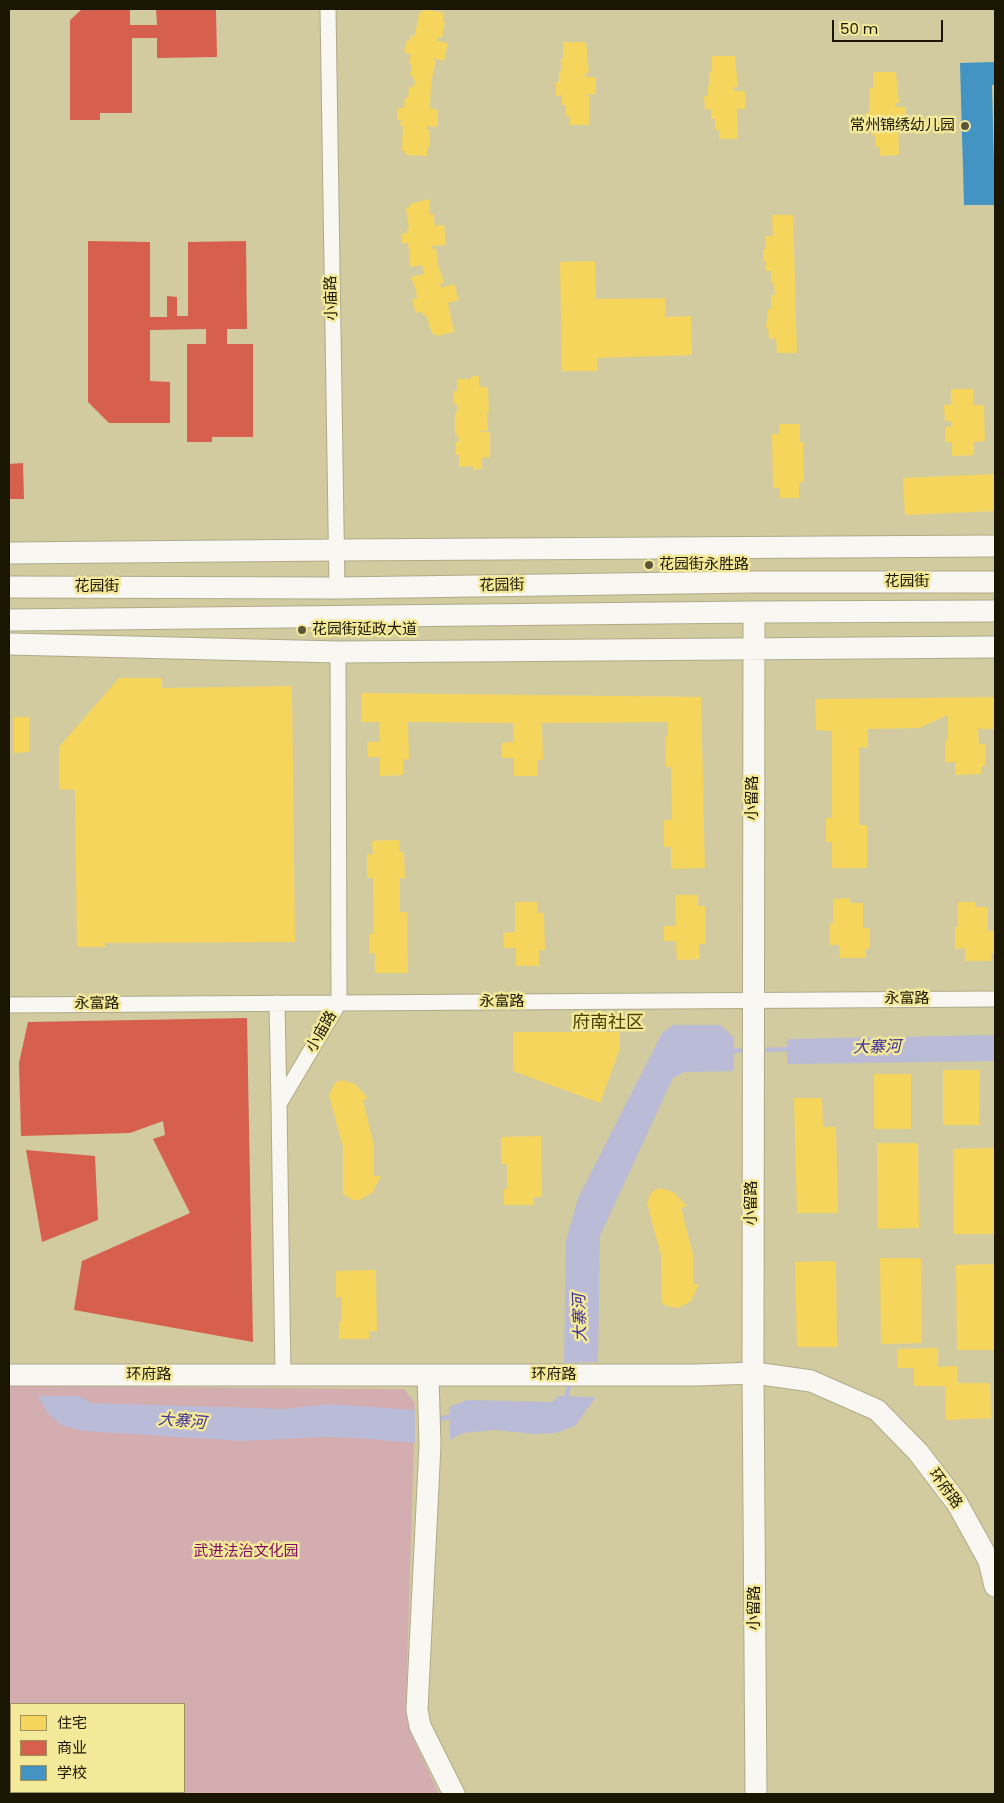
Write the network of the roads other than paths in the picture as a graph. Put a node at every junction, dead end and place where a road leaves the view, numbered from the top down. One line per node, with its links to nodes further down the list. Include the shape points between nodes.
1 (328, 9): 3 (street, 小庙路)
2 (995, 546): 3 (street)
3 (336, 550): 4 (street); 7 (street, 小庙路)
4 (9, 554)
5 (995, 582): 7 (street, 花园街)
6 (9, 587): 7 (street, 花园街)
7 (337, 588)
8 (995, 611): 9 (street, 花园街)
9 (754, 612): 10 (street, 花园街); 13 (street, 小留路)
10 (9, 620)
11 (9, 644): 14 (street)
12 (995, 647): 13 (street)
13 (753, 649): 14 (street); 16 (street, 小留路)
14 (338, 652): 18 (street, 小庙路)
15 (995, 999): 16 (street, 永富路)
16 (752, 1000): 18 (street, 永富路); 21 (street, 小留路)
17 (277, 1003): 18 (street, 永富路); 19 (street, 永富路); 20 (street)
18 (339, 1003): 20 (street, 小庙路)
19 (9, 1005)
20 (279, 1104): 23 (street)
21 (753, 1373): 24 (street, 环府路); 25 (street, 环府路, via 811,1381 877,1410 918,1452 957,1503 989,1561); 27 (street, 小留路)
22 (9, 1375): 23 (street, 环府路)
23 (283, 1375): 24 (street, 环府路)
24 (428, 1375): 26 (street, via 430,1444 417,1710 420,1726)
25 (995, 1586)
26 (454, 1794)
27 (756, 1794)

